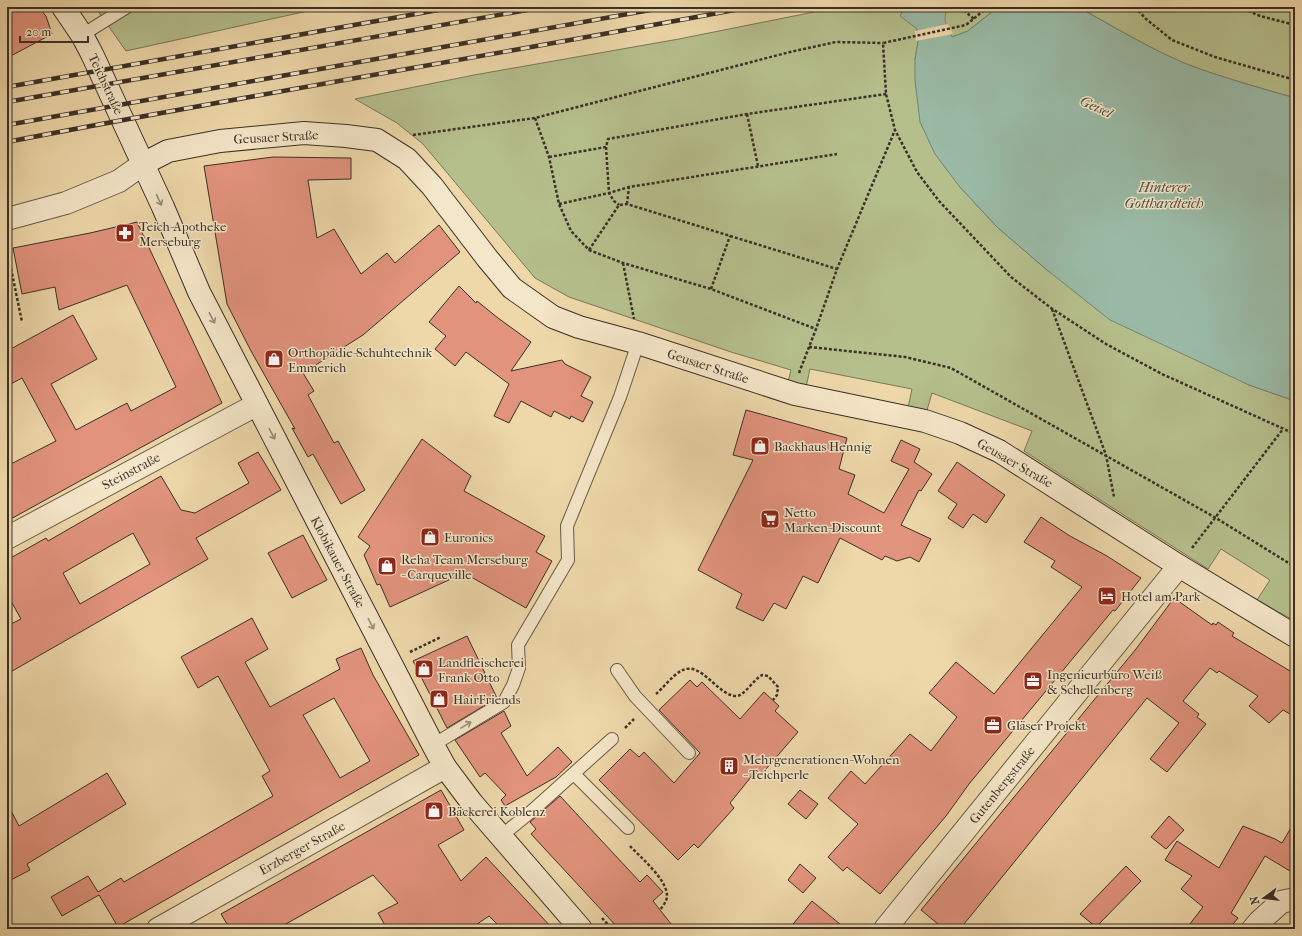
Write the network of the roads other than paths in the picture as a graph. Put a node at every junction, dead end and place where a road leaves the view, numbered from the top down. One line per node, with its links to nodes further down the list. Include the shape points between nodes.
1 (63, 7): 3 (street, Teichstraße)
2 (128, 7): 3 (lane)
3 (82, 34): 4 (street, Teichstraße)
4 (143, 164): 5 (street, Geusaer Straße, via 119,181 66,203); 6 (street, Geusaer Straße, via 168,151 220,140 304,133 377,140 407,159 432,186 512,288 553,317); 7 (street, Klobikauer Straße, one-way to 7, via 199,292)
5 (7, 219)
6 (638, 343): 9 (street, Geusaer Straße, via 794,394 925,421 960,433 999,451); 13 (lane, one-way to 6, via 504,702 513,685 519,668 518,645 568,560 567,526 620,397)
7 (256, 405): 8 (street, Steinstraße); 13 (street, Klobikauer Straße, one-way to 13)
8 (7, 538)
9 (1179, 566): 10 (street, Geusaer Straße); 22 (street, Gutenbergstraße)
10 (1295, 636)
11 (617, 670): 14 (lane, via 635,696)
12 (612, 739): 16 (lane)
13 (433, 745): 15 (street, Klobikauer Straße)
14 (688, 753)
15 (445, 767): 18 (street, Klobikauer Straße); 20 (street, Erzberger Straße)
16 (574, 774): 17 (lane); 18 (lane)
17 (628, 828)
18 (500, 837): 21 (street, Klobikauer Straße)
19 (1295, 899): 23 (street, via 1280,902)
20 (158, 929)
21 (581, 929)
22 (885, 929)
23 (1253, 929)

